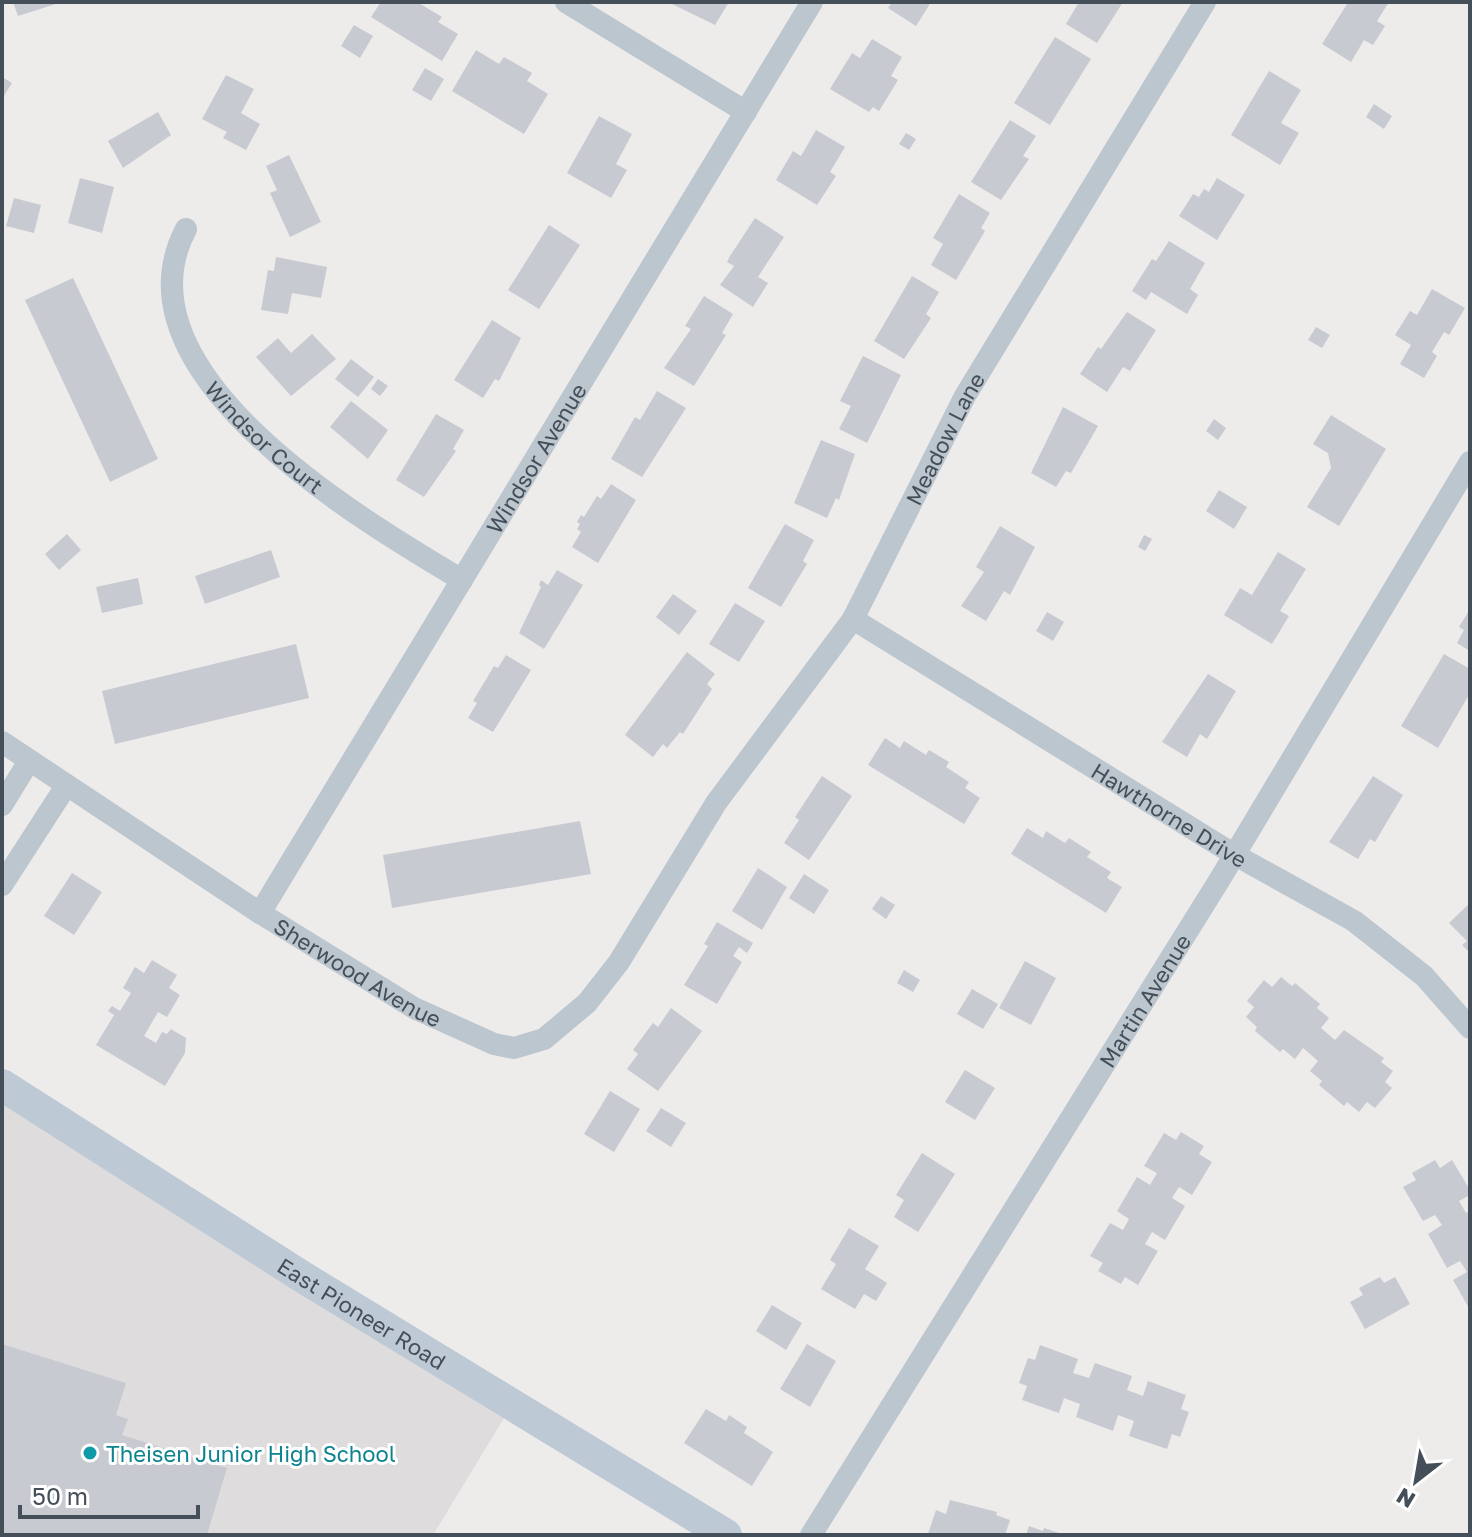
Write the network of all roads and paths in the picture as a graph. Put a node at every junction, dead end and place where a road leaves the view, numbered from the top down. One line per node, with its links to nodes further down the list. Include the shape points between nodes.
1 (566, 2): 4 (street)
2 (812, 2): 4 (street, Windsor Avenue)
3 (1205, 2): 8 (street, Meadow Lane, via 965,396)
4 (746, 112): 7 (street, Windsor Avenue)
5 (186, 229): 7 (street, Windsor Court, via 173,253 174,294 193,355 222,402 335,497)
6 (1470, 462): 13 (street, Martin Avenue)
7 (462, 580): 16 (street, Windsor Avenue)
8 (853, 619): 13 (street, Hawthorne Drive); 14 (street, Meadow Lane, via 716,803)
9 (2, 742): 10 (street, Sherwood Avenue)
10 (29, 761): 11 (street, Sherwood Avenue); 12 (street)
11 (66, 786): 15 (street); 16 (street, Sherwood Avenue)
12 (2, 805)
13 (1235, 855): 17 (street, Hawthorne Drive, via 1381,939 1436,988); 20 (street, Martin Avenue)
14 (676, 868): 16 (street, Sherwood Avenue, via 619,962 587,1003 544,1039 514,1048 414,1008)
15 (2, 885)
16 (260, 913)
17 (1470, 1028)
18 (2, 1085): 19 (main road, East Pioneer Road, via 301,1276)
19 (726, 1535)
20 (811, 1535)

